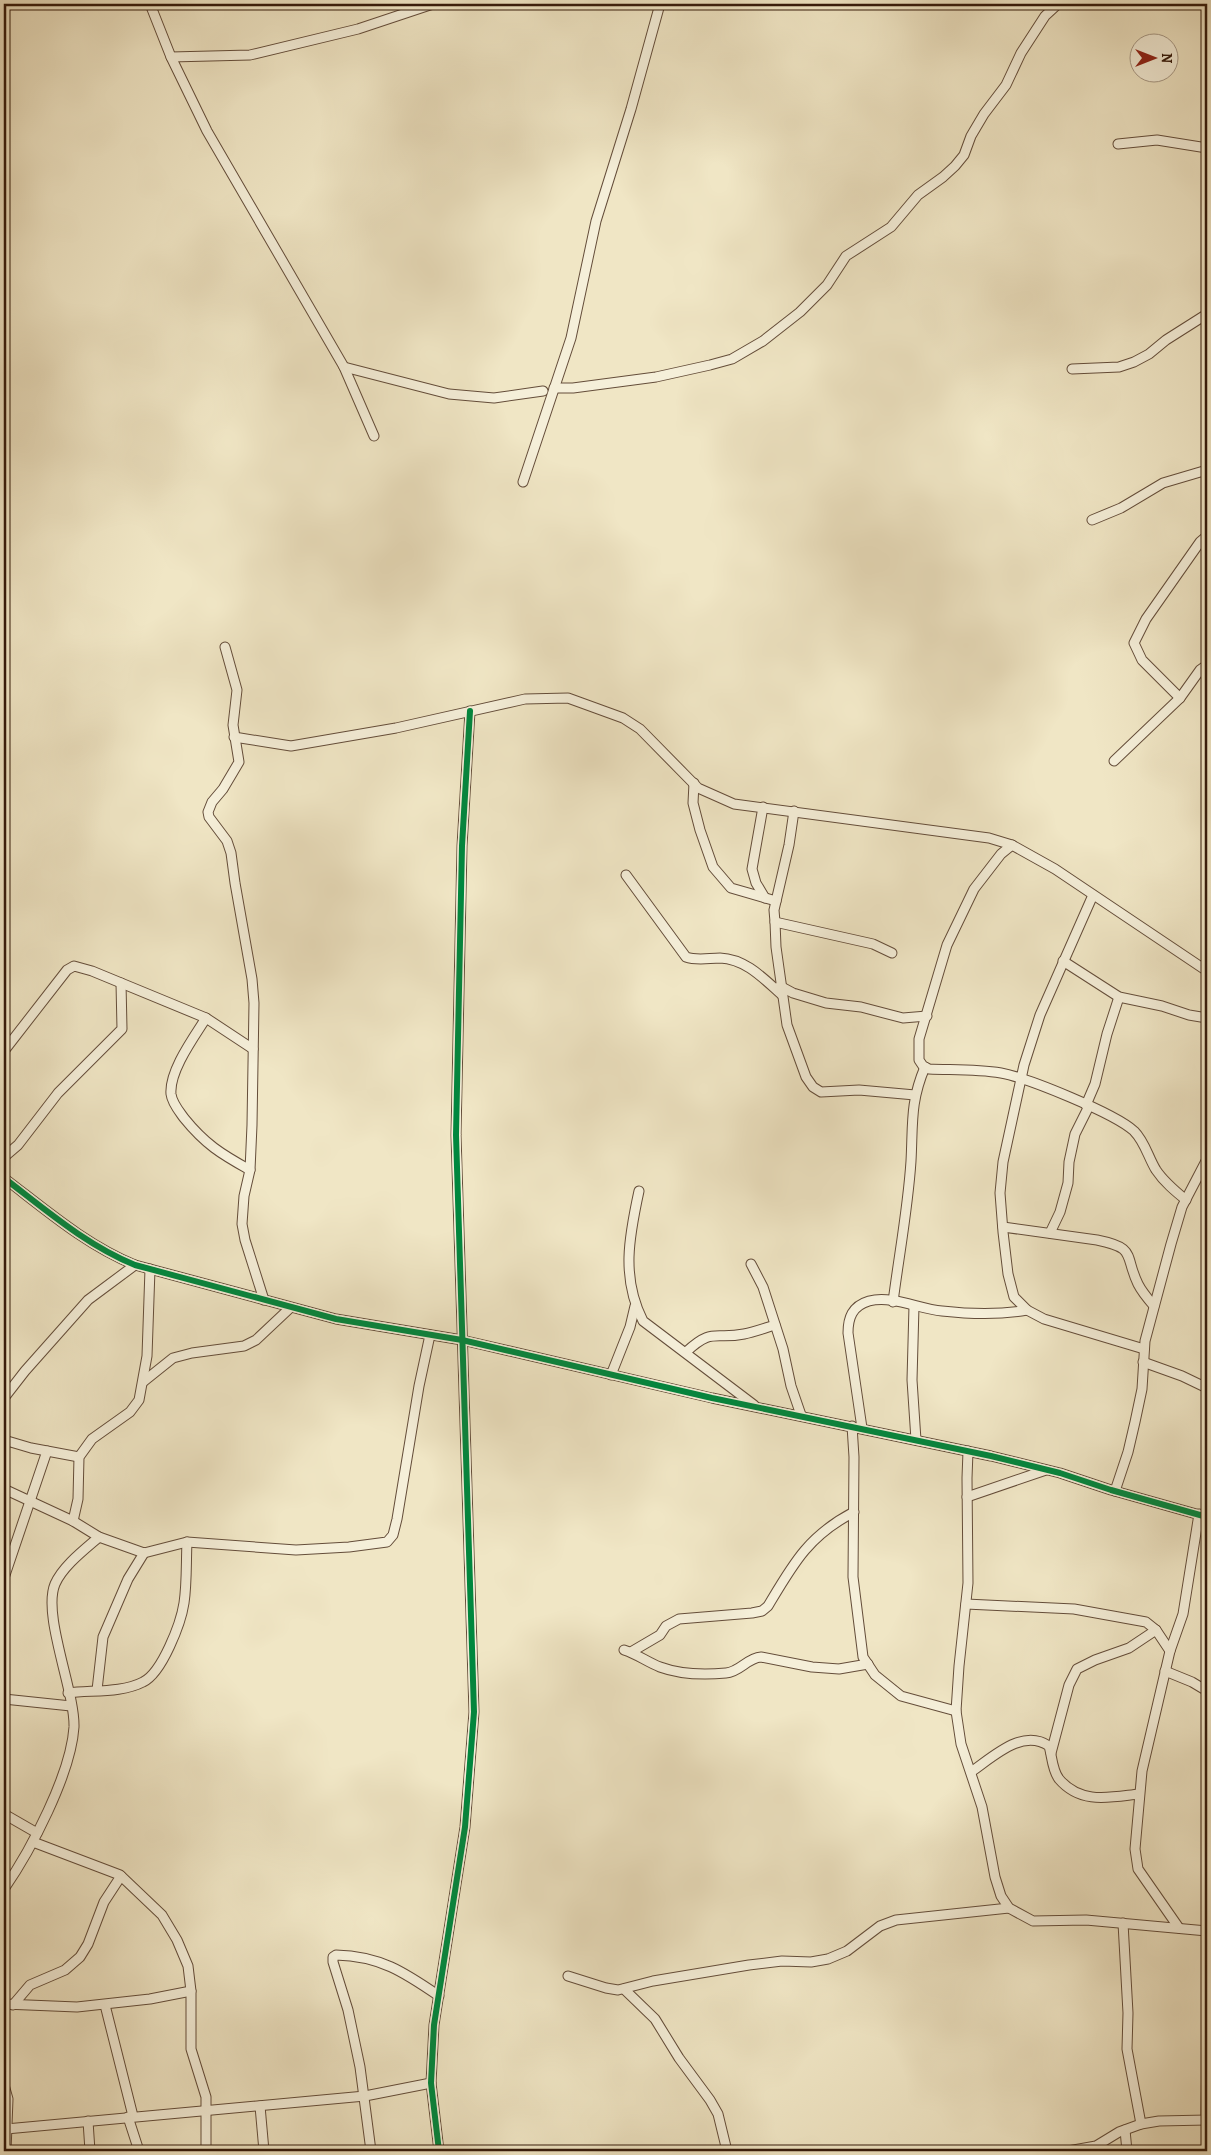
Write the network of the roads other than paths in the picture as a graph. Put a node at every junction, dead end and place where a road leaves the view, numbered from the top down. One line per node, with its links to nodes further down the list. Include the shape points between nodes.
1 (150, 4): 5 (street)
2 (433, 4): 5 (street, via 358,29 250,56)
3 (660, 4): 11 (street, via 596,221 571,338)
4 (1058, 4): 11 (street, via 1045,16 1021,53 1006,85 984,114 955,166 918,195 891,228 846,256 827,285 800,312 763,341 732,359 710,365 656,377)
5 (171, 57): 9 (street, via 207,131)
6 (1118, 144): 7 (street, via 1157,140)
7 (1207, 148)
8 (1207, 314): 10 (street, via 1134,362 1119,367)
9 (344, 367): 12 (street, via 449,394 494,398); 13 (street)
10 (1072, 369)
11 (554, 388): 15 (street)
12 (543, 392)
13 (374, 436)
14 (1207, 470): 16 (street, via 1163,483 1121,508)
15 (523, 482)
16 (1092, 520)
17 (1207, 536): 20 (street, via 1146,619 1134,642 1142,660)
18 (225, 646): 22 (street, via 237,690)
19 (1207, 665): 20 (street)
20 (1180, 698): 23 (street)
21 (470, 711): 22 (street, via 291,746); 24 (street, via 525,699 568,698 623,718 640,729); 68 (street, via 463,820 456,1070)
22 (234, 737): 42 (street, via 238,762 208,812 231,852 252,979)
23 (1114, 760)
24 (694, 783): 25 (street, via 698,788 734,804); 30 (street, via 693,804 713,867 731,888)
25 (763, 807): 26 (street); 30 (street, via 752,869)
26 (794, 810): 27 (street, via 989,838); 31 (street)
27 (1012, 845): 29 (street); 39 (street, via 974,889 947,945)
28 (626, 875): 37 (street, via 686,957 696,960 726,958 746,965)
29 (1094, 895): 34 (street); 35 (street)
30 (765, 898): 31 (street)
31 (776, 901): 32 (street)
32 (774, 922): 33 (street, via 873,944); 37 (street)
33 (892, 952)
34 (1063, 961): 38 (street); 45 (street, via 1040,1015)
35 (1207, 971)
36 (121, 983): 40 (street); 43 (street, via 80,966 71,967); 48 (street, via 122,1029 58,1093 18,1145)
37 (781, 991): 39 (street, via 902,1018); 46 (street, via 787,1025 806,1077 818,1091)
38 (1119, 997): 41 (street); 47 (street)
39 (927, 1016): 44 (street, via 918,1052 919,1060)
40 (206, 1018): 42 (street); 50 (street, via 178,1065 171,1094 174,1104 210,1147)
41 (1207, 1018)
42 (253, 1049): 50 (street)
43 (4, 1051)
44 (926, 1067): 45 (street, via 977,1070); 46 (street)
45 (1021, 1078): 47 (street); 54 (street, via 1003,1162 1000,1193)
46 (915, 1095): 60 (street, via 911,1161)
47 (1088, 1106): 53 (street, via 1134,1131 1157,1172); 55 (street, via 1075,1134 1068,1183)
48 (4, 1157)
49 (1207, 1159): 53 (street)
50 (250, 1170): 59 (street, via 242,1224)
51 (4, 1178): 57 (street, via 89,1242)
52 (639, 1192): 61 (street, via 630,1230 630,1288)
53 (1186, 1200): 63 (street)
54 (1003, 1227): 55 (street); 65 (street, via 1014,1297)
55 (1050, 1233): 63 (street, via 1120,1247 1128,1253 1137,1283)
56 (752, 1264): 66 (street)
57 (135, 1265): 58 (street); 75 (street, via 88,1300)
58 (150, 1269): 59 (street); 73 (street)
59 (264, 1300): 64 (street)
60 (893, 1302): 62 (street); 79 (street, via 870,1301 854,1309 848,1319)
61 (635, 1306): 70 (street, via 643,1321); 72 (street)
62 (914, 1306): 65 (street, via 941,1311 991,1313); 81 (street, via 912,1380)
63 (1154, 1306): 69 (street)
64 (290, 1308): 67 (street); 73 (street, via 256,1340 244,1346 192,1352 173,1358)
65 (1027, 1310): 69 (street, via 1044,1319)
66 (775, 1325): 70 (street, via 743,1334 707,1336); 77 (street)
67 (430, 1335): 68 (street); 94 (street, via 397,1519 393,1535 387,1542 296,1550)
68 (462, 1340): 72 (street); 122 (street, via 474,1712 465,1827)
69 (1144, 1349): 71 (street)
70 (686, 1352): 76 (street)
71 (1143, 1362): 74 (street); 87 (street, via 1142,1389 1128,1452)
72 (610, 1375): 76 (street)
73 (143, 1382): 84 (street, via 139,1400 130,1412 92,1439)
74 (1207, 1388)
75 (4, 1398)
76 (756, 1406): 77 (street)
77 (801, 1415): 78 (street)
78 (852, 1426): 79 (street); 90 (street)
79 (862, 1428): 81 (street)
80 (4, 1440): 82 (street)
81 (916, 1440): 83 (street)
82 (47, 1451): 84 (street); 89 (street)
83 (968, 1451): 85 (street); 88 (street)
84 (79, 1457): 92 (street, via 78,1499)
85 (1046, 1470): 87 (street); 88 (street)
86 (4, 1489): 89 (street)
87 (1115, 1491): 91 (street)
88 (967, 1497): 97 (street)
89 (31, 1504): 92 (street); 96 (street)
90 (854, 1512): 100 (street, via 853,1577 863,1657); 100 (street, via 800,1554 762,1611 679,1619 666,1626 655,1638 628,1651 659,1666 688,1673 727,1673 754,1657 839,1669)
91 (1203, 1515): 99 (street, via 1183,1614)
92 (73, 1521): 93 (street)
93 (99, 1537): 95 (street); 104 (street, via 64,1572 53,1595)
94 (187, 1542): 95 (street); 102 (street, via 184,1604 156,1672 133,1686)
95 (144, 1553): 102 (street, via 128,1579 103,1637)
96 (4, 1578)
97 (966, 1604): 98 (street, via 1045,1606 1108,1614 1146,1622); 107 (street)
98 (1156, 1630): 99 (street); 108 (street, via 1129,1648 1077,1669 1069,1685)
99 (1170, 1651): 101 (street)
100 (868, 1664): 107 (street, via 885,1684 901,1696)
101 (1165, 1671): 103 (street); 110 (street, via 1142,1771)
102 (97, 1690): 104 (street)
103 (1207, 1691)
104 (68, 1693): 106 (street)
105 (4, 1702): 106 (street)
106 (71, 1706): 112 (street, via 74,1724 72,1744)
107 (956, 1711): 109 (street, via 961,1744)
108 (1051, 1754): 109 (street, via 1050,1746 1043,1742 1022,1740); 110 (street, via 1059,1779 1087,1797)
109 (971, 1772): 115 (street, via 982,1807 995,1877)
110 (1140, 1794): 117 (street, via 1135,1849 1138,1869)
111 (4, 1814): 112 (street)
112 (35, 1838): 113 (street); 114 (street)
113 (121, 1876): 121 (street, via 162,1915 188,1966); 123 (street, via 104,1902 80,1957 65,1970 30,1985)
114 (4, 1889)
115 (1009, 1908): 116 (street, via 1033,1921 1086,1920); 120 (street, via 896,1920 880,1926 847,1951 828,1959 740,1966)
116 (1123, 1924): 117 (street); 134 (street, via 1127,2049)
117 (1179, 1928): 118 (street)
118 (1207, 1931)
119 (568, 1976): 120 (street, via 606,1988)
120 (624, 1989): 144 (street, via 654,2019 710,2100 718,2114)
121 (191, 1991): 124 (street); 130 (street, via 191,2049 206,2097)
122 (439, 1996): 126 (street); 128 (street, via 381,1961 336,1954 333,1957 348,2010)
123 (8, 2005): 124 (street)
124 (105, 2005): 131 (street)
125 (1207, 2041): 132 (street)
126 (431, 2083): 128 (street); 143 (street)
127 (4, 2086): 135 (street, via 8,2099)
128 (365, 2096): 129 (street); 142 (street)
129 (260, 2106): 130 (street); 141 (street)
130 (207, 2111): 131 (street); 140 (street)
131 (131, 2117): 133 (street); 139 (street)
132 (1207, 2120): 134 (street)
133 (88, 2121): 135 (street); 138 (street)
134 (1141, 2124): 136 (street)
135 (6, 2129): 137 (street)
136 (1125, 2130): 145 (street, via 1096,2146); 146 (street)
137 (6, 2151)
138 (90, 2151)
139 (139, 2151)
140 (206, 2151)
141 (264, 2151)
142 (371, 2151)
143 (439, 2151)
144 (727, 2151)
145 (1068, 2151)
146 (1127, 2151)

